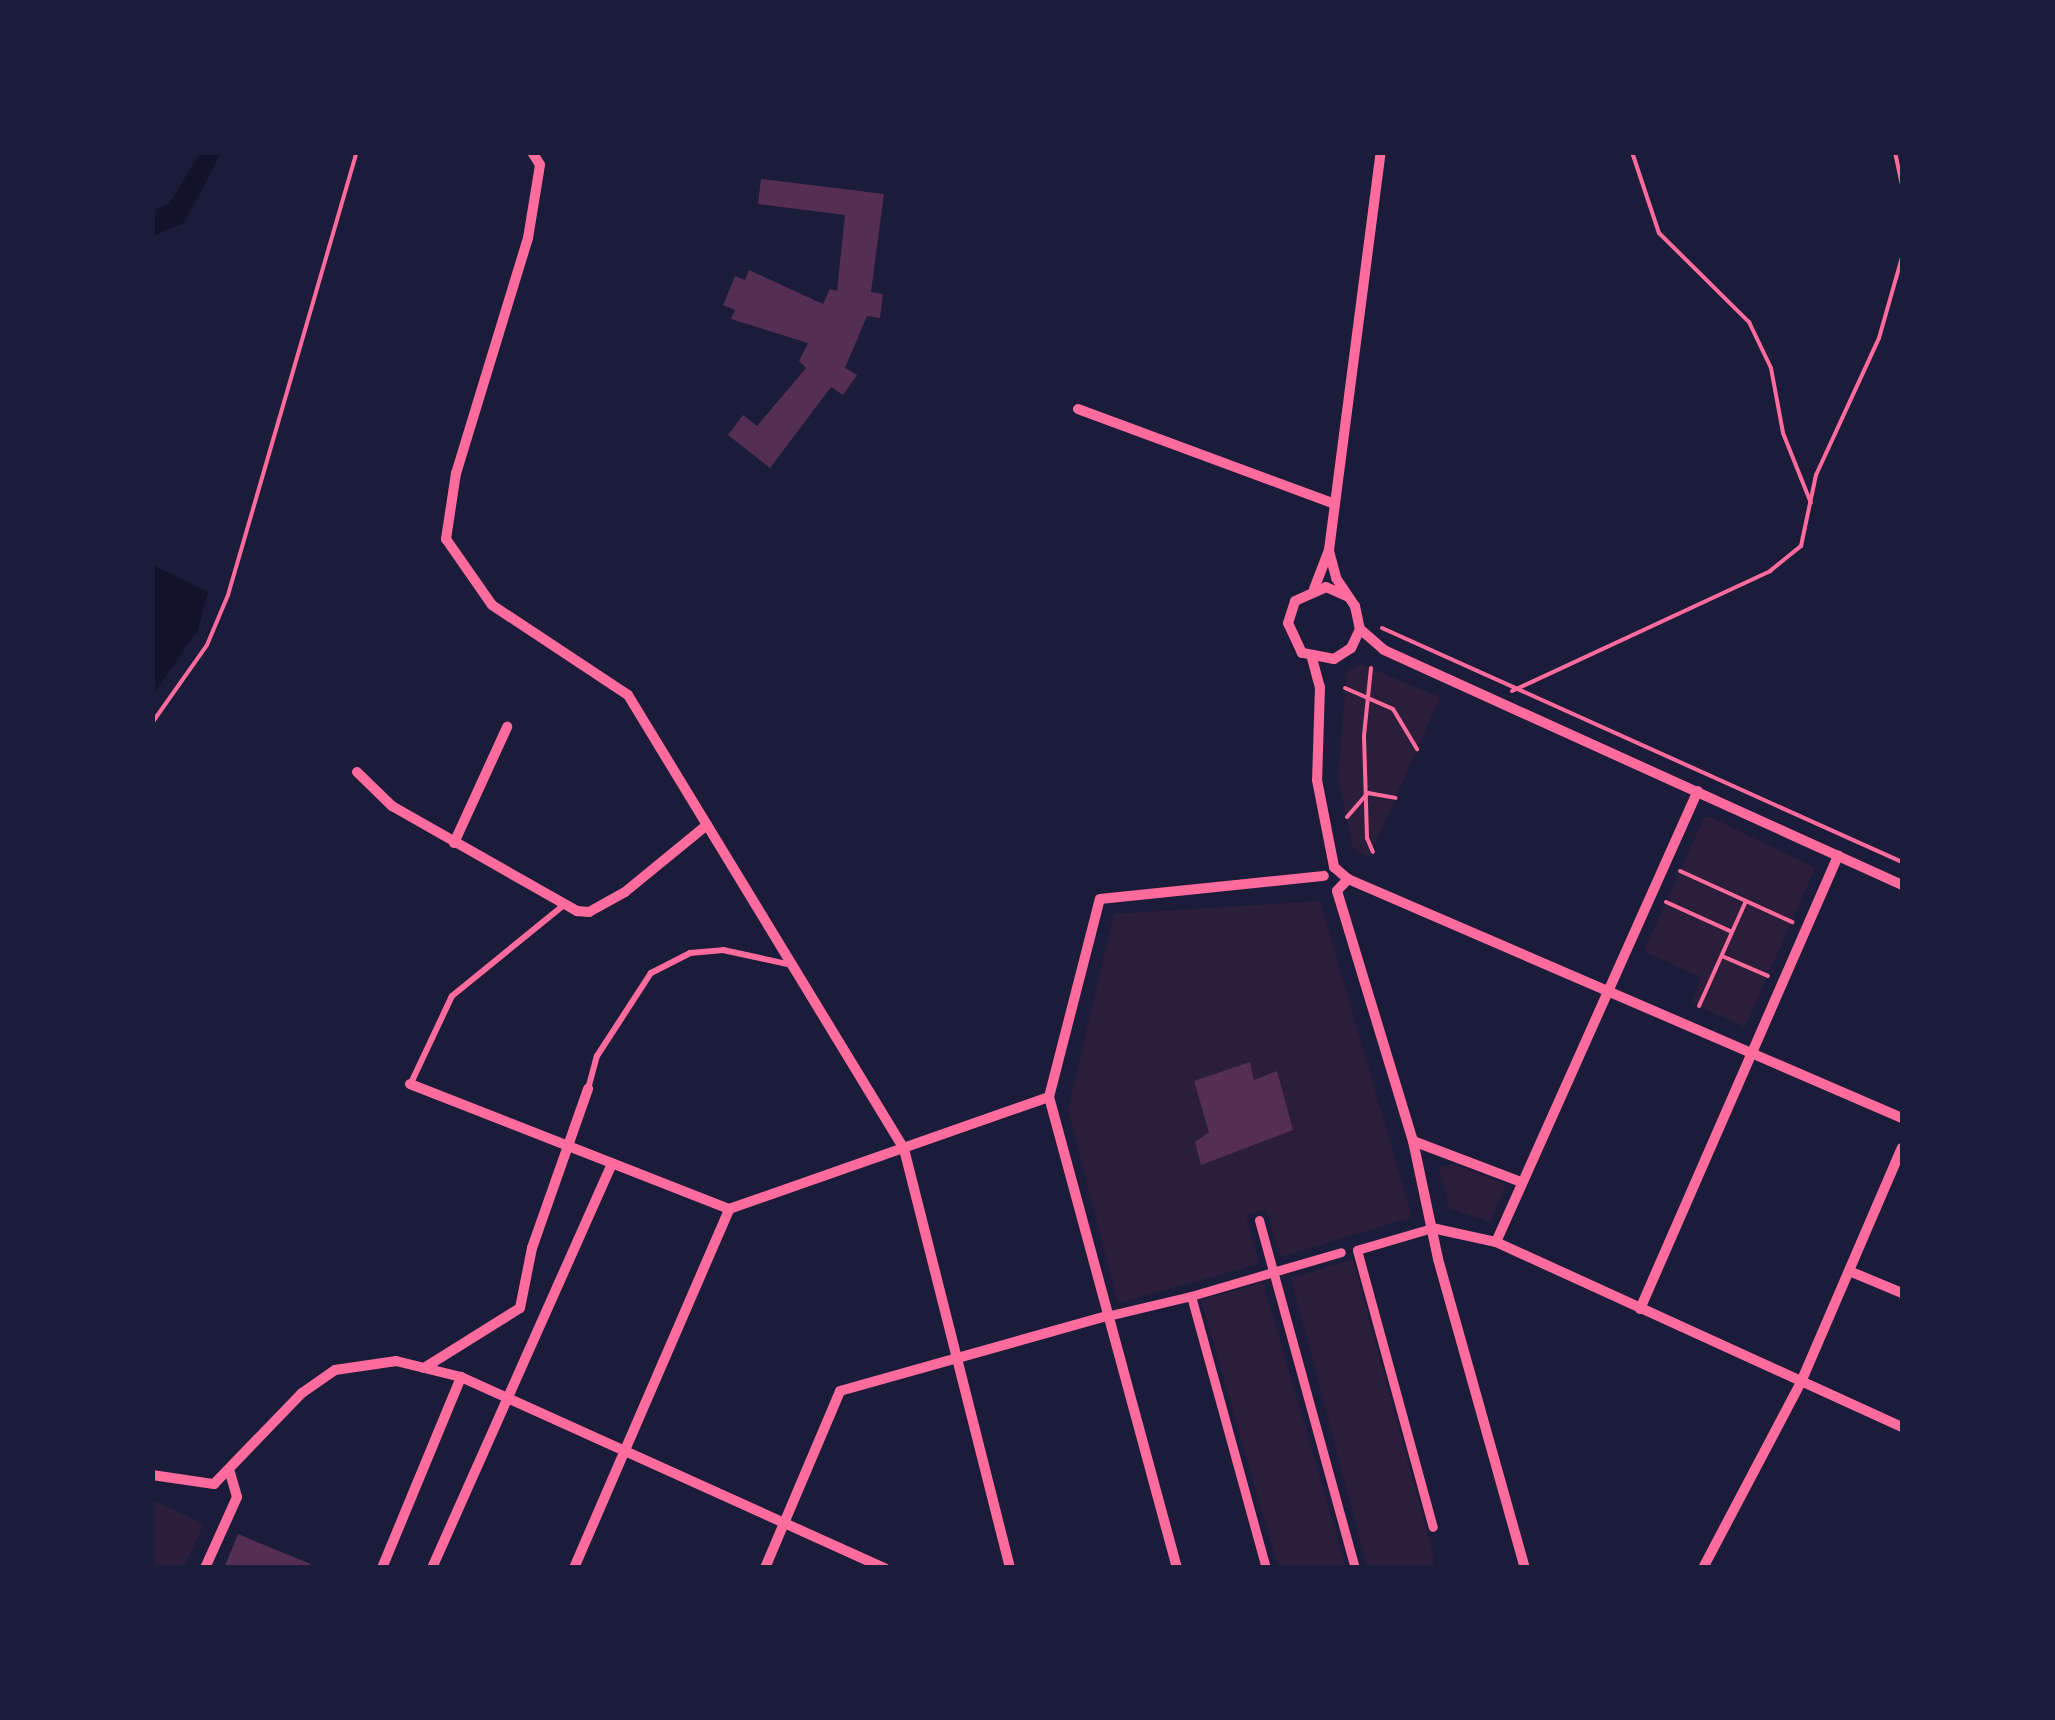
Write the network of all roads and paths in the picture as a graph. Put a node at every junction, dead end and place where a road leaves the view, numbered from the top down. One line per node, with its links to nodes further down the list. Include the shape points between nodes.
1 (356, 152): 25 (path, via 228,595 206,644)
2 (532, 152): 33 (street, via 540,165 528,238 456,474 446,539 492,605 628,695)
3 (1381, 152): 10 (street)
4 (1632, 152): 9 (path, via 1659,233 1749,322)
5 (1895, 152): 6 (path)
6 (1902, 186)
7 (1902, 257): 9 (path, via 1879,338 1857,375)
8 (1078, 409): 10 (street)
9 (1811, 503): 22 (path, via 1801,546 1770,571)
10 (1335, 504): 11 (street)
11 (1329, 550): 12 (street); 13 (street)
12 (1314, 589): 13 (street); 17 (street, via 1296,601 1288,622 1294,644)
13 (1348, 596): 14 (street)
14 (1360, 623): 15 (street); 16 (street); 22 (path)
15 (1351, 648): 16 (street); 18 (street)
16 (1384, 650): 23 (street)
17 (1312, 658): 18 (street); 20 (street)
18 (1334, 659): 20 (street)
19 (1371, 668): 24 (path)
20 (1320, 687): 38 (street, via 1317,780)
21 (1345, 688): 24 (path)
22 (1516, 690): 23 (path); 37 (path)
23 (1488, 696): 29 (street)
24 (1370, 698): 27 (path, via 1400,716); 30 (path, via 1364,736)
25 (152, 723)
26 (506, 728): 34 (street)
27 (1418, 749)
28 (356, 772): 34 (street, via 392,806)
29 (1698, 790): 36 (street); 52 (street)
30 (1368, 793): 31 (path); 32 (path); 35 (path, via 1366,838)
31 (1396, 798)
32 (1346, 817)
33 (708, 825): 46 (street, via 613,899 589,912); 50 (street)
34 (454, 844): 46 (street)
35 (1373, 852)
36 (1838, 856): 42 (street); 54 (street)
37 (1902, 862)
38 (1334, 867): 40 (street); 41 (street)
39 (1680, 871): 44 (path)
40 (1324, 876): 43 (street, via 1327,887); 57 (street, via 1100,899)
41 (1348, 879): 43 (street); 52 (street)
42 (1902, 884)
43 (1337, 890): 59 (street)
44 (1746, 901): 47 (path); 48 (path)
45 (1666, 902): 48 (path)
46 (564, 905): 55 (lane, via 452,996)
47 (1792, 922)
48 (1732, 932): 49 (path)
49 (1722, 956): 51 (path); 53 (path)
50 (793, 966): 56 (lane, via 723,950 690,953 651,973 597,1056); 62 (street)
51 (1768, 976)
52 (1608, 989): 54 (street); 64 (street)
53 (1699, 1006)
54 (1750, 1053): 58 (street); 74 (street)
55 (410, 1084): 60 (street)
56 (588, 1089): 60 (street)
57 (1049, 1097): 62 (street); 75 (street)
58 (1902, 1118)
59 (1413, 1141): 64 (street); 67 (street)
60 (568, 1146): 63 (street); 77 (street, via 532,1248 520,1308)
61 (1902, 1148): 71 (street)
62 (904, 1149): 65 (street); 76 (street)
63 (612, 1163): 65 (street); 80 (street)
64 (1520, 1182): 68 (street)
65 (730, 1209): 82 (street)
66 (1258, 1220): 70 (street)
67 (1432, 1228): 68 (street); 86 (street, via 1357,1250); 97 (street)
68 (1496, 1242): 74 (street)
69 (1341, 1252): 70 (street)
70 (1273, 1271): 73 (street); 96 (street)
71 (1849, 1271): 72 (street); 79 (street)
72 (1901, 1289)
73 (1191, 1296): 75 (street); 95 (street)
74 (1640, 1310): 79 (street)
75 (1108, 1316): 76 (street); 94 (street)
76 (952, 1357): 85 (street, via 840,1390); 93 (street)
77 (424, 1368): 78 (street); 83 (street, via 396,1361 335,1370 302,1393)
78 (461, 1377): 80 (street); 88 (street)
79 (1801, 1382): 81 (street); 98 (street)
80 (507, 1398): 82 (street); 89 (street)
81 (1902, 1427)
82 (628, 1451): 85 (street); 90 (street)
83 (230, 1474): 84 (street, via 193,1485); 87 (street, via 237,1498)
84 (152, 1475)
85 (784, 1520): 91 (street); 92 (street)
86 (1432, 1527)
87 (205, 1568)
88 (382, 1568)
89 (432, 1568)
90 (574, 1568)
91 (765, 1568)
92 (886, 1568)
93 (1010, 1568)
94 (1177, 1568)
95 (1266, 1568)
96 (1355, 1568)
97 (1526, 1568)
98 (1703, 1568)

